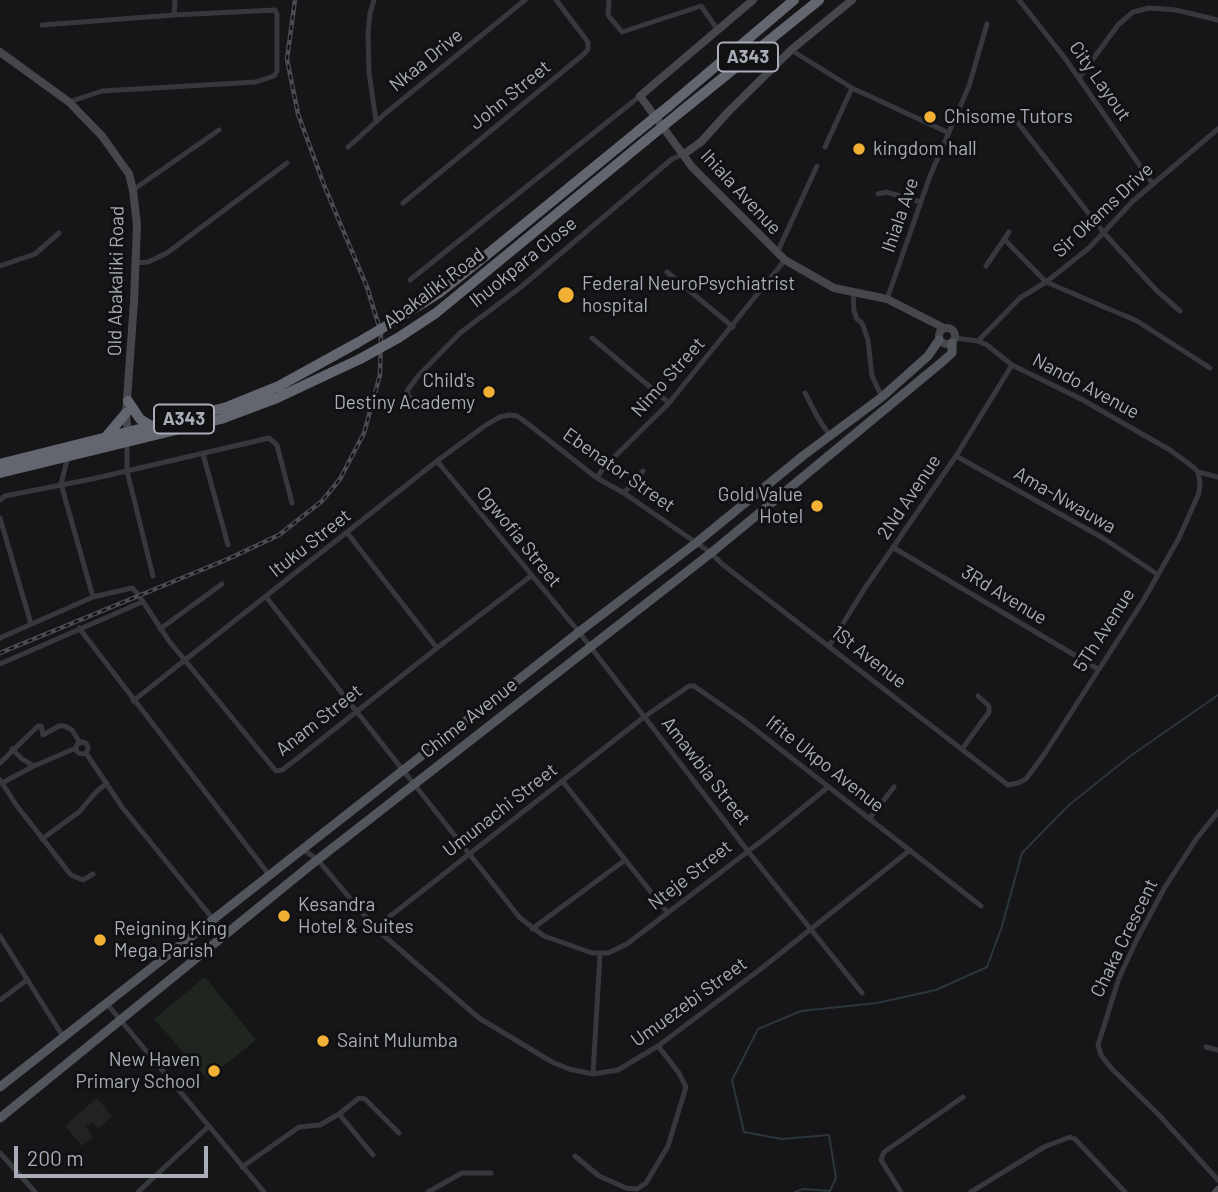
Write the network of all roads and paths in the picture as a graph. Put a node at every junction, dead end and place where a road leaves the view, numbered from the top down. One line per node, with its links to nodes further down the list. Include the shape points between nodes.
1 (175, 0): 11 (street)
2 (374, 0): 22 (street, via 368,46)
3 (525, 0): 22 (street, Nkaa Drive)
4 (556, 0): 36 (street, John Street, via 588,42 588,49)
5 (609, 0): 15 (street, via 608,15 622,32 701,6)
6 (753, 0): 15 (main road)
7 (794, 0): 68 (highway, Abakaliki Road / A343, bridge, via 439,293 252,398)
8 (818, 0): 70 (highway, Abakaliki Road / A343, bridge, via 436,313 397,338 237,414)
9 (852, 0): 16 (main road, Ihiala Avenue)
10 (1019, 0): 18 (street, City Layout)
11 (174, 15): 13 (street); 21 (street, via 275,10 276,74 256,82 95,92)
12 (1218, 20): 18 (street, via 1176,10 1133,12)
13 (42, 24)
14 (987, 24): 26 (street, Ihiala Ave, via 969,86)
15 (718, 30): 20 (main road)
16 (792, 50): 19 (street); 29 (main road, Ihiala Avenue)
17 (0, 52): 21 (main road, Old Abakaliki Road)
18 (1079, 78): 32 (street, City Layout)
19 (852, 88): 26 (street); 28 (street)
20 (640, 96): 29 (main road); 47 (street)
21 (69, 102): 33 (main road, Old Abakaliki Road, via 114,150)
22 (376, 121): 27 (street, Nkaa Drive)
23 (1018, 123): 39 (street)
24 (1218, 129): 32 (street, Sir Okams Drive)
25 (219, 130): 33 (street)
26 (949, 132): 35 (street, Ihiala Ave)
27 (348, 147)
28 (825, 147)
29 (684, 154): 41 (main road, Ihiala Avenue); 65 (street, Ihuokpara Close, via 672,159 521,287 460,332 407,391)
30 (287, 163): 43 (street, via 167,253)
31 (817, 166): 41 (street)
32 (1152, 183): 39 (street, Sir Okams Drive)
33 (133, 190): 43 (main road, Old Abakaliki Road)
34 (878, 194): 35 (street)
35 (921, 202): 50 (street, Ihiala Ave)
36 (403, 203)
37 (59, 233): 44 (street, via 36,254)
38 (1009, 233): 40 (street)
39 (1104, 233): 48 (street, Sir Okams Drive); 51 (street)
40 (1004, 239): 45 (street); 48 (street)
41 (777, 253): 42 (main road, Ihiala Avenue)
42 (785, 260): 49 (main road, Ihiala Avenue, via 815,279); 53 (street, Nimo Street)
43 (136, 263): 63 (main road, Old Abakaliki Road)
44 (0, 266)
45 (986, 266)
46 (667, 272): 53 (street)
47 (410, 280)
48 (1046, 282): 58 (street, Sir Okams Drive, via 1020,298); 60 (street, via 1137,321)
49 (853, 293): 50 (main road, Ihiala Avenue); 62 (street, via 872,376)
50 (887, 299): 52 (main road, Ihiala Avenue)
51 (1180, 311)
52 (921, 315): 54 (main road, Ihiala Avenue); 56 (main road)
53 (733, 327): 64 (street, Nimo Street)
54 (944, 328): 56 (main road); 57 (main road, Ihiala Avenue, via 951,329)
55 (592, 338): 64 (street)
56 (939, 338): 57 (main road, via 946,345); 62 (main road, Chime Avenue, via 928,356)
57 (954, 341): 58 (street, Nando Avenue); 92 (main road, Chime Avenue, via 952,353 942,362)
58 (978, 341): 59 (street, Nando Avenue)
59 (1012, 365): 74 (street, 2Nd Avenue); 80 (street, Nando Avenue, via 1082,399)
60 (1210, 368)
61 (805, 393): 69 (street)
62 (882, 397): 69 (main road, Chime Avenue)
63 (128, 401): 66 (main road, Old Abakaliki Road); 68 (highway, via 140,419)
64 (669, 403): 82 (street, Nimo Street)
65 (420, 407)
66 (126, 413): 70 (main road, Old Abakaliki Road); 71 (highway)
67 (509, 415): 75 (street, Ituku Street, via 493,421); 82 (street, Ebenator Street, via 523,420)
68 (153, 427): 70 (highway, Abakaliki Road / A343)
69 (830, 436): 89 (main road, Chime Avenue)
70 (128, 438): 71 (highway, Abakaliki Road / A343); 73 (highway, Abakaliki Road / A343); 77 (street)
71 (103, 439): 76 (highway, Abakaliki Road / A343)
72 (202, 454): 77 (street); 86 (street, via 272,438); 90 (street)
73 (68, 456): 79 (highway, Abakaliki Road / A343); 83 (street)
74 (956, 456): 91 (street, 2Nd Avenue); 93 (street, Ama-Nwauwa, via 1103,538)
75 (437, 461): 88 (street, Ituku Street); 95 (street, Ogwofia Street)
76 (0, 464)
77 (127, 471): 83 (street); 94 (street)
78 (643, 471): 84 (street)
79 (0, 472)
80 (1198, 472): 81 (street); 93 (street, 5Th Avenue, via 1194,506)
81 (1218, 477)
82 (597, 478): 84 (street, Ebenator Street)
83 (61, 484): 85 (street); 97 (street)
84 (624, 493): 89 (street, Ebenator Street)
85 (0, 499)
86 (292, 503)
87 (0, 518): 100 (street)
88 (348, 534): 98 (street, Ituku Street); 107 (street)
89 (696, 543): 92 (street, Ebenator Street); 103 (main road, Chime Avenue)
90 (228, 545)
91 (894, 548): 106 (street, 2Nd Avenue); 110 (street, 3Rd Avenue)
92 (711, 553): 105 (main road, Chime Avenue); 106 (street, 1St Avenue)
93 (1157, 574): 110 (street, 5Th Avenue)
94 (153, 576)
95 (531, 576): 103 (street, Ogwofia Street); 107 (street, Anam Street)
96 (222, 584): 102 (street)
97 (93, 597): 99 (street, Anam Street, via 132,589); 100 (street)
98 (266, 597): 108 (street, Ituku Street); 113 (street)
99 (142, 601): 101 (street); 102 (street, Anam Street)
100 (31, 624): 104 (street)
101 (79, 628): 109 (street); 112 (street)
102 (160, 629): 108 (street, Anam Street)
103 (579, 632): 105 (street, Amawbia Street); 121 (main road, Chime Avenue)
104 (0, 638)
105 (590, 646): 114 (street, Amawbia Street); 125 (main road, Chime Avenue)
106 (829, 646): 117 (street, 1St Avenue)
107 (437, 648): 113 (street, Anam Street)
108 (185, 660): 112 (street, Ituku Street); 113 (street, Anam Street, via 276,771)
109 (0, 664)
110 (1098, 669): 126 (street, 5Th Avenue, via 1026,779)
111 (978, 696): 117 (street, via 989,712)
112 (133, 701): 139 (street)
113 (357, 711): 121 (street)
114 (644, 717): 123 (street, Umunachi Street); 127 (street, Ifite Ukpo Avenue, via 684,688 694,686); 133 (street, Amawbia Street)
115 (78, 745): 116 (street, via 72,730 65,726 43,735 41,726); 118 (street, via 79,754); 118 (street, via 87,744); 120 (street)
116 (12, 749): 119 (street); 120 (street)
117 (962, 749): 126 (street, 1St Avenue)
118 (86, 753): 124 (street)
119 (0, 763)
120 (34, 766): 122 (street)
121 (403, 770): 125 (street); 132 (main road, Chime Avenue)
122 (1, 782): 131 (street)
123 (563, 782): 135 (street, Umunachi Street); 137 (street)
124 (107, 783): 131 (street, via 79,812); 142 (street)
125 (414, 784): 135 (street); 136 (main road, Chime Avenue)
126 (1008, 785)
127 (828, 787): 130 (street, Ifite Ukpo Avenue); 133 (street, Nteje Street)
128 (894, 788): 130 (street)
129 (1218, 812): 169 (street, Chaka Crescent, via 1165,887 1136,941 1098,1045 1112,1069)
130 (869, 819): 134 (street, Ifite Ukpo Avenue)
131 (42, 839): 138 (street, via 75,879)
132 (304, 850): 136 (street); 139 (main road, Chime Avenue)
133 (747, 850): 141 (street, Nteje Street); 143 (street, Amawbia Street)
134 (910, 850): 140 (street, Ifite Ukpo Avenue); 143 (street, Umuezebi Street)
135 (469, 854): 144 (street, Umunachi Street); 145 (street)
136 (318, 860): 144 (street); 152 (main road, Chime Avenue)
137 (625, 860): 141 (street); 145 (street)
138 (93, 874)
139 (270, 876): 142 (main road, Chime Avenue)
140 (981, 906)
141 (667, 912): 147 (street, Nteje Street, via 627,944)
142 (213, 919): 151 (main road, Chime Avenue)
143 (811, 927): 149 (street, Amawbia Street); 154 (street, Umuezebi Street)
144 (375, 928): 157 (street, via 479,1018 552,1062)
145 (532, 929): 147 (street)
146 (0, 936): 148 (street)
147 (600, 955): 157 (street)
148 (27, 980): 150 (street); 153 (street)
149 (862, 993)
150 (0, 1000)
151 (107, 1004): 152 (street); 153 (main road, Chime Avenue)
152 (121, 1021): 161 (main road, Chime Avenue); 162 (street)
153 (64, 1038): 158 (main road, Chime Avenue)
154 (658, 1046): 157 (street, Umuezebi Street, via 618,1070); 166 (street, via 686,1087 668,1146 646,1183 626,1188 605,1180)
155 (1206, 1047): 156 (street)
156 (1218, 1050)
157 (593, 1074)
158 (0, 1087)
159 (964, 1097): 174 (street, via 884,1152 881,1160)
160 (339, 1114): 163 (street, via 363,1097); 165 (street); 167 (street, via 320,1125 299,1127)
161 (0, 1118)
162 (209, 1126): 167 (street); 171 (street)
163 (399, 1133)
164 (0, 1153): 170 (street)
165 (373, 1155)
166 (575, 1156)
167 (242, 1167): 172 (street)
168 (491, 1173): 173 (street, via 462,1173)
169 (1218, 1180)
170 (35, 1192)
171 (138, 1192)
172 (264, 1192)
173 (428, 1192)
174 (901, 1192)
175 (971, 1192): 176 (street, via 1044,1147 1070,1138)
176 (1125, 1192)

